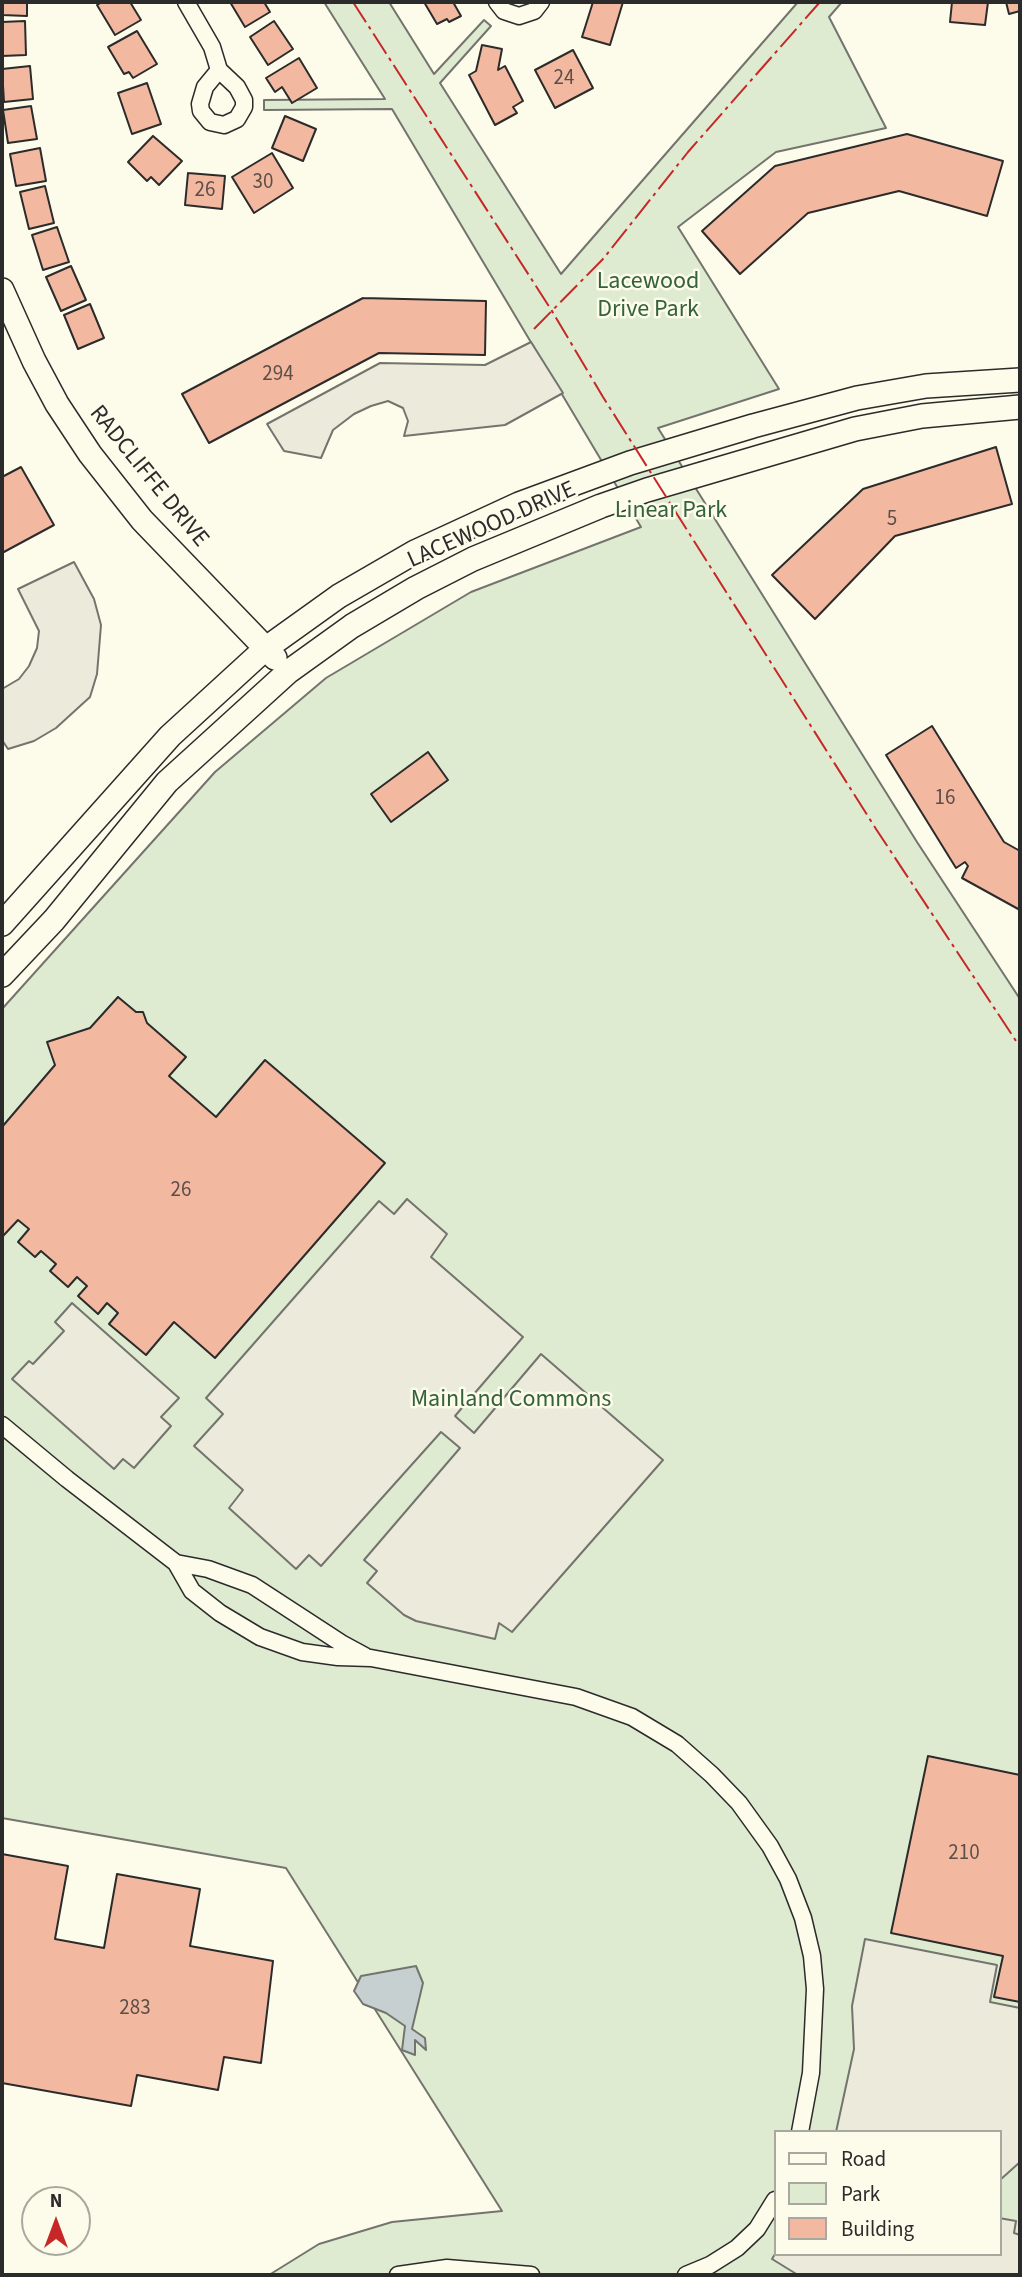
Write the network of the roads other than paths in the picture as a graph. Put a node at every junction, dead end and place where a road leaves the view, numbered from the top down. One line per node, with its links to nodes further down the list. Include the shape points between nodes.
1 (186, 2): 4 (street, via 212,47)
2 (497, 2): 3 (street, via 504,11 519,16 534,11)
3 (541, 2)
4 (219, 70)
5 (2, 290): 8 (main road, RADCLIFFE DRIVE, via 33,360 90,454 142,520)
6 (1020, 380): 8 (main road, LACEWOOD DRIVE, via 935,385 857,398 630,463 519,504 415,552 339,596)
7 (1020, 407): 9 (main road, LACEWOOD DRIVE, via 922,416 855,429 601,506 416,588)
8 (265, 649): 9 (main road, RADCLIFFE DRIVE); 10 (main road, LACEWOOD DRIVE, via 170,736)
9 (288, 671): 11 (main road, LACEWOOD DRIVE, via 167,782)
10 (2, 924)
11 (2, 975)
12 (2, 1425): 13 (street)
13 (176, 1563): 14 (street, via 208,1569 252,1586); 14 (street, via 192,1591 260,1637 302,1652)
14 (371, 1658): 15 (street, via 576,1697 632,1717 677,1744 739,1803 788,1879 812,1956 811,2073)
15 (800, 2130)
16 (774, 2202): 19 (street, via 757,2229 737,2248)
17 (398, 2275): 18 (street, via 447,2268)
18 (531, 2275)
19 (686, 2275)

